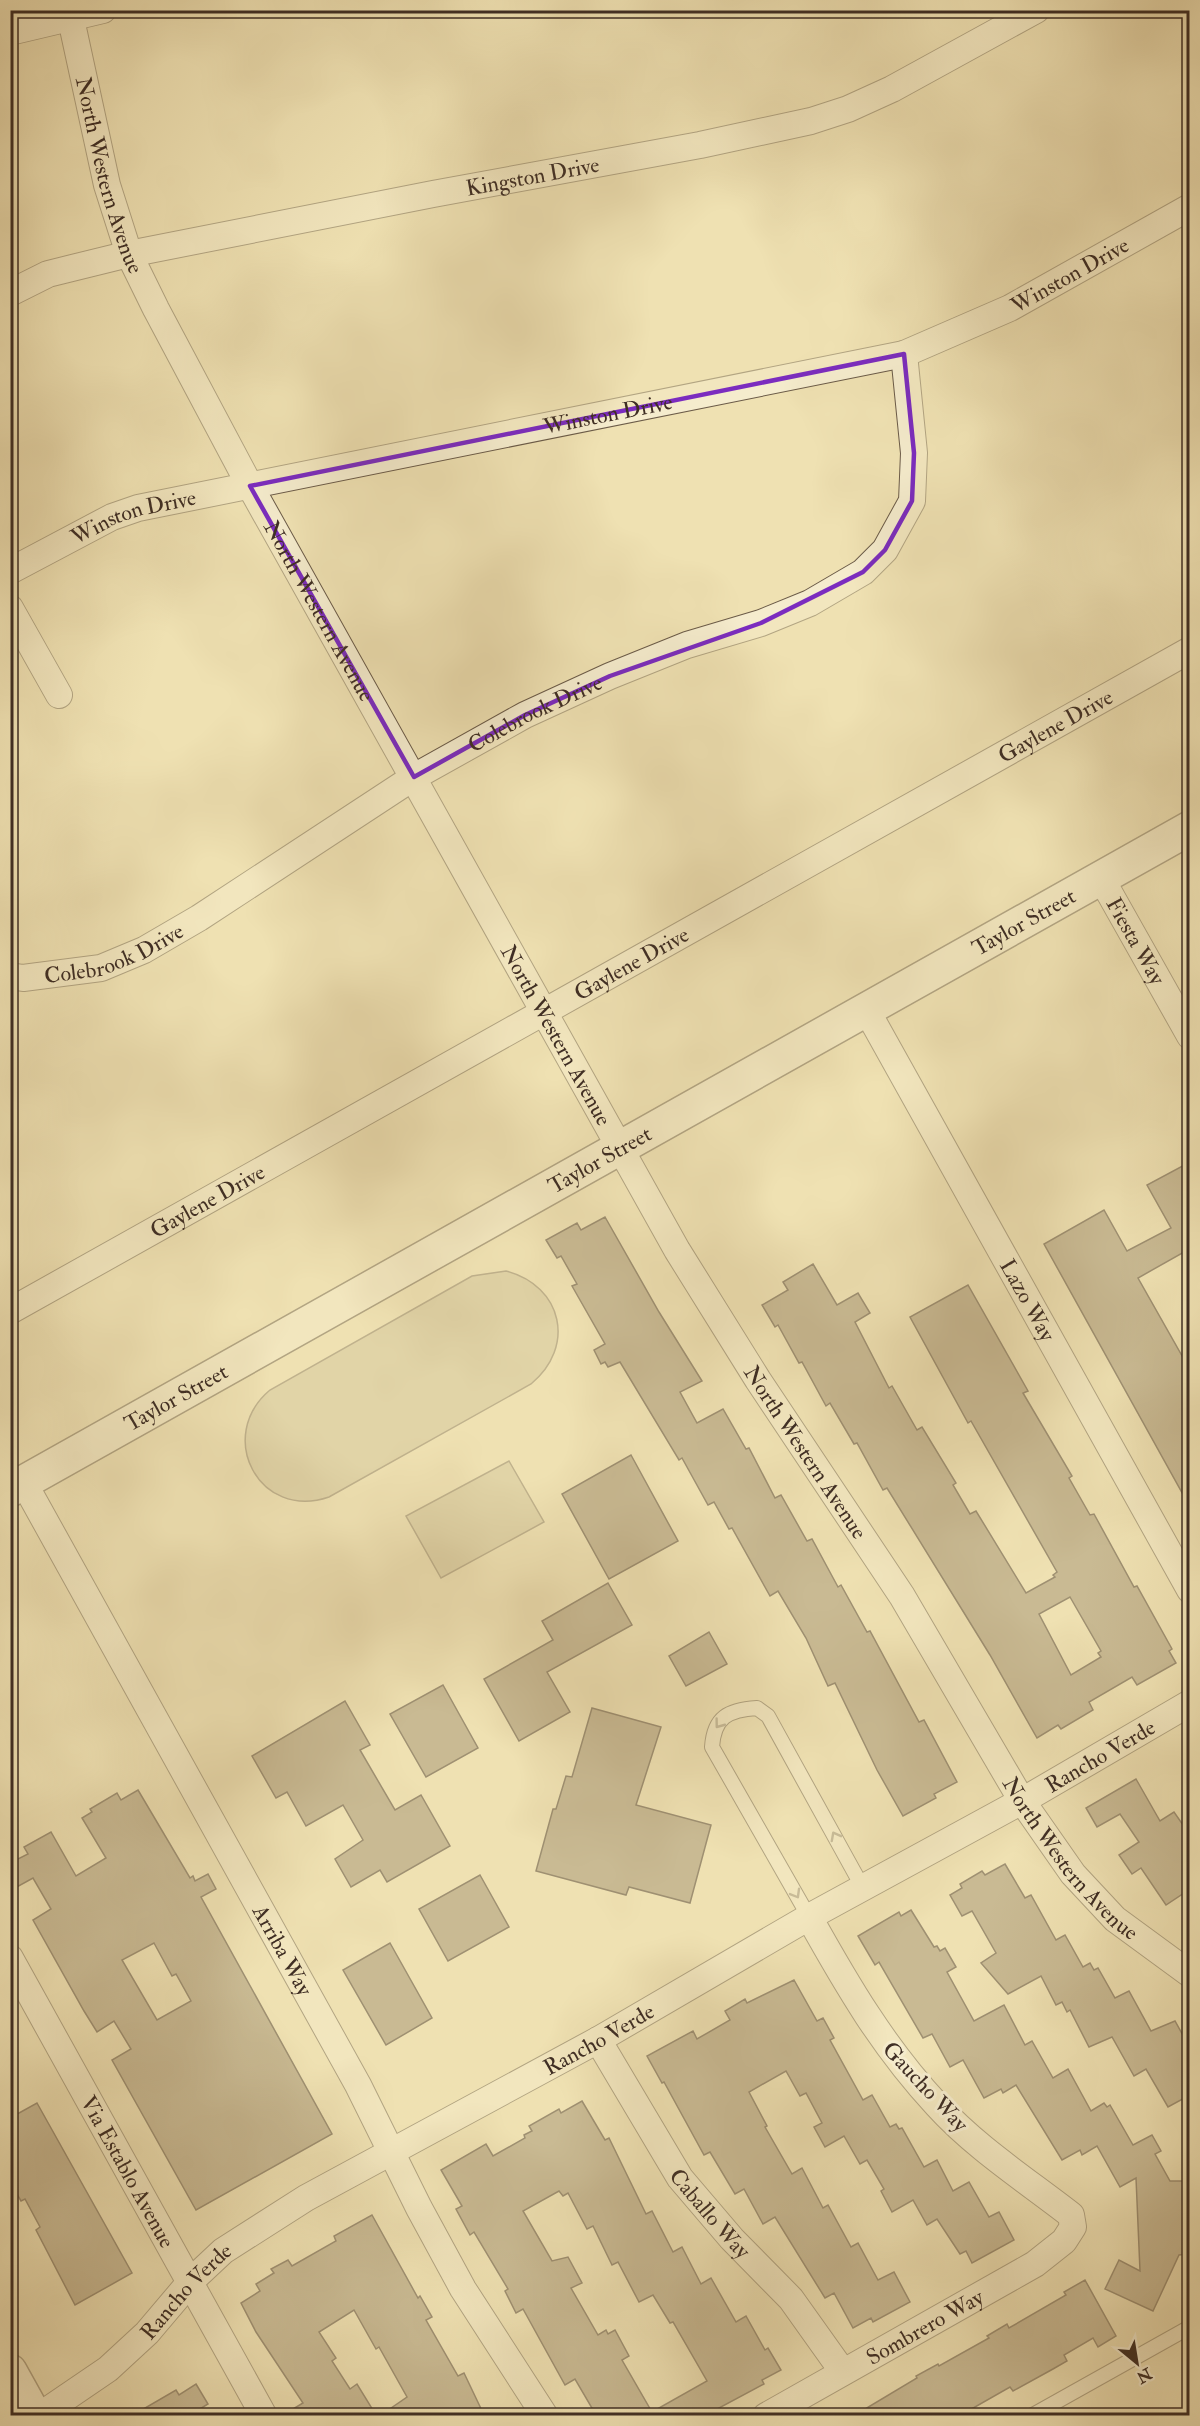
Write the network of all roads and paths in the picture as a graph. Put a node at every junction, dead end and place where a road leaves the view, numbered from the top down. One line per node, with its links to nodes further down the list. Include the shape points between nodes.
1 (103, 10): 3 (street)
2 (1036, 10): 6 (street, Kingston Drive, via 892,89 811,121)
3 (69, 14): 4 (street); 6 (street, North Western Avenue, via 106,185)
4 (10, 32)
5 (1190, 207): 8 (street, Winston Drive, via 1010,308)
6 (129, 254): 7 (street, Kingston Drive, via 48,274); 9 (street, North Western Avenue)
7 (10, 292)
8 (904, 354): 9 (street, Winston Drive); 14 (street, Colebrook Drive, via 914,453 912,501 885,550 863,572 810,603 760,624 687,645 525,715)
9 (250, 486): 10 (street, Winston Drive, via 112,517); 14 (street, North Western Avenue)
10 (10, 571)
11 (10, 609): 13 (street)
12 (1190, 650): 19 (street, Gaylene Drive)
13 (59, 695)
14 (414, 777): 17 (street, Colebrook Drive, via 144,950 101,968 23,978); 19 (street, North Western Avenue)
15 (1190, 828): 16 (street, Taylor Street)
16 (1101, 878): 18 (street, Taylor Street); 20 (street, Fiesta Way)
17 (10, 976)
18 (867, 1009): 21 (street, Taylor Street); 24 (street, Lazo Way)
19 (544, 1014): 21 (street, North Western Avenue); 22 (street, Gaylene Drive)
20 (1190, 1036)
21 (620, 1148): 23 (street, Taylor Street); 26 (street, North Western Avenue, via 677,1250 752,1370 902,1596)
22 (10, 1311)
23 (17, 1486): 32 (street, Arriba Way, via 358,2085)
24 (1190, 1590)
25 (1190, 1703): 26 (street, Rancho Verde)
26 (1022, 1801): 27 (street, Rancho Verde); 30 (street, North Western Avenue, via 1072,1874 1115,1918)
27 (863, 1888): 28 (street, Rancho Verde); 28 (lane, one-way to 28, via 768,1716 757,1708 726,1714 713,1730 712,1747)
28 (809, 1917): 31 (street, Rancho Verde); 33 (street, Gaucho Way, via 879,2036 938,2106 1071,2215)
29 (10, 1958): 34 (street, Via Establo Avenue)
30 (1190, 1974)
31 (598, 2040): 32 (street, Rancho Verde); 37 (street, Caballo Way, via 680,2178 791,2299)
32 (391, 2150): 34 (street, Rancho Verde, via 223,2251); 40 (street, Arriba Way, via 463,2289)
33 (1073, 2228): 37 (street, Sombrero Way, via 1065,2241 1035,2264)
34 (191, 2281): 38 (street, Rancho Verde, via 147,2333 108,2369); 39 (street, Via Establo Avenue)
35 (1190, 2327): 42 (lane)
36 (10, 2371): 38 (street)
37 (843, 2372): 41 (street, Sombrero Way)
38 (37, 2415)
39 (264, 2415)
40 (545, 2415)
41 (766, 2415)
42 (1031, 2415)

